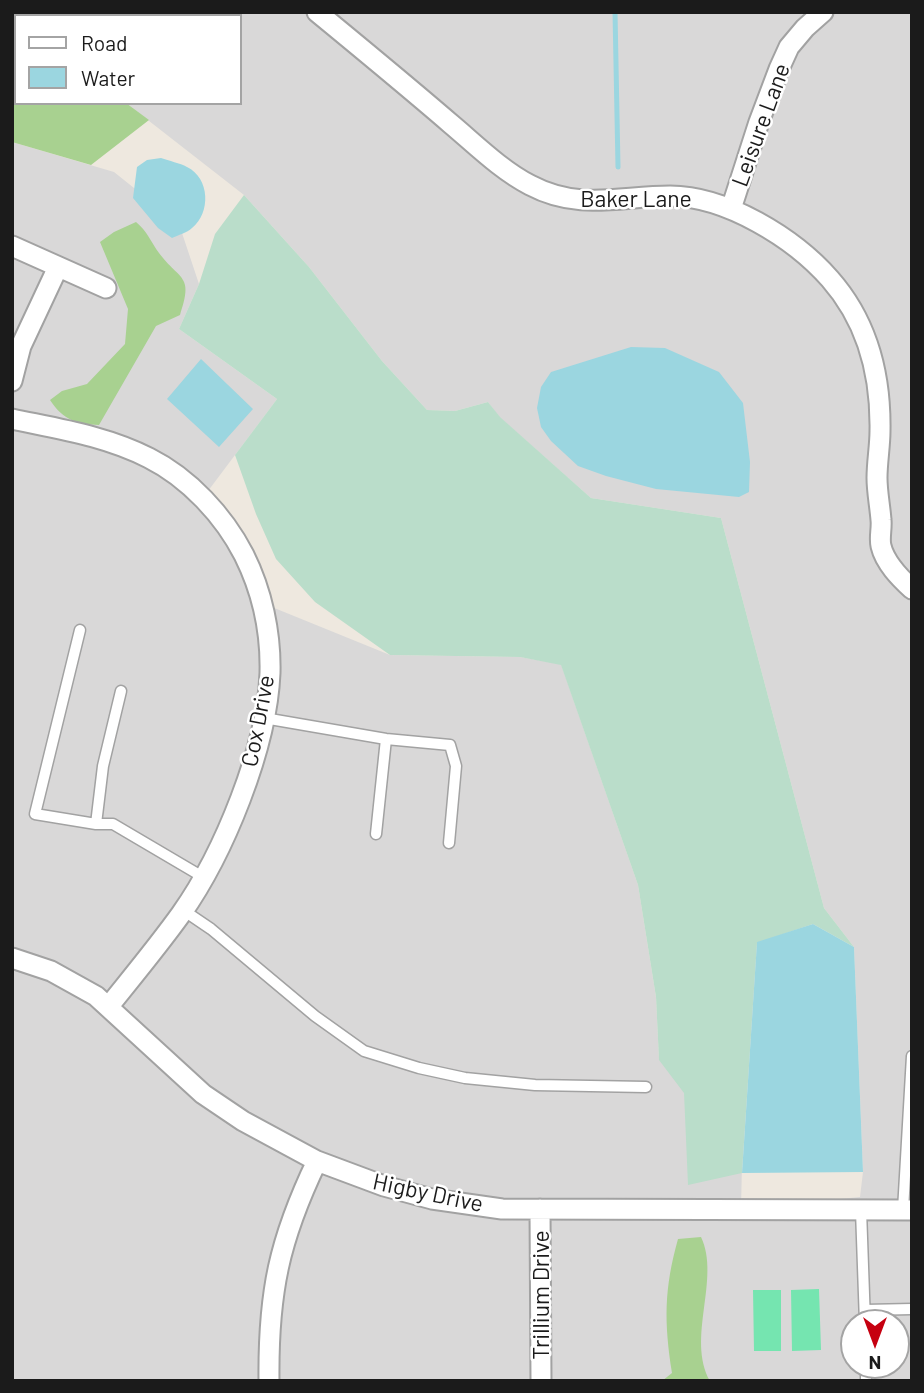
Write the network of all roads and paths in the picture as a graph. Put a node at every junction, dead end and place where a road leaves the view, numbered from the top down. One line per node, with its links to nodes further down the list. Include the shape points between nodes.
1 (317, 12): 3 (street, Baker Lane, via 530,185 581,201 673,196)
2 (823, 12): 3 (street, Leisure Lane, via 789,47)
3 (731, 209): 9 (street, Baker Lane, via 807,256 857,316 878,384 881,546)
4 (12, 246): 5 (street)
5 (58, 267): 6 (street); 7 (street, via 21,346)
6 (106, 288)
7 (12, 381)
8 (12, 419): 12 (street, Cox Drive, via 84,434 150,458 191,487 217,514 237,543 262,603 270,672)
9 (912, 589)
10 (79, 630): 14 (lane, via 35,814)
11 (121, 691): 14 (lane, via 103,766)
12 (263, 718): 13 (lane); 17 (street, Cox Drive, via 242,791)
13 (386, 740): 15 (lane); 16 (lane, via 450,746 456,765)
14 (96, 824): 17 (lane, via 113,824)
15 (376, 834)
16 (449, 843)
17 (203, 877): 18 (street, Cox Drive)
18 (183, 910): 20 (street, Cox Drive); 22 (lane, via 364,1051 465,1078 534,1085)
19 (12, 958): 20 (street, Higby Drive, via 51,971)
20 (110, 1006): 24 (street, Higby Drive, via 203,1094)
21 (912, 1056): 23 (lane)
22 (646, 1087)
23 (911, 1097): 27 (lane)
24 (317, 1161): 25 (street, Higby Drive, via 432,1199 502,1209); 29 (street, via 281,1253 270,1317)
25 (540, 1209): 26 (street, Higby Drive); 30 (street, Trillium Drive)
26 (861, 1210): 27 (street, Higby Drive); 28 (lane)
27 (907, 1210)
28 (865, 1309)
29 (269, 1381)
30 (541, 1381)

